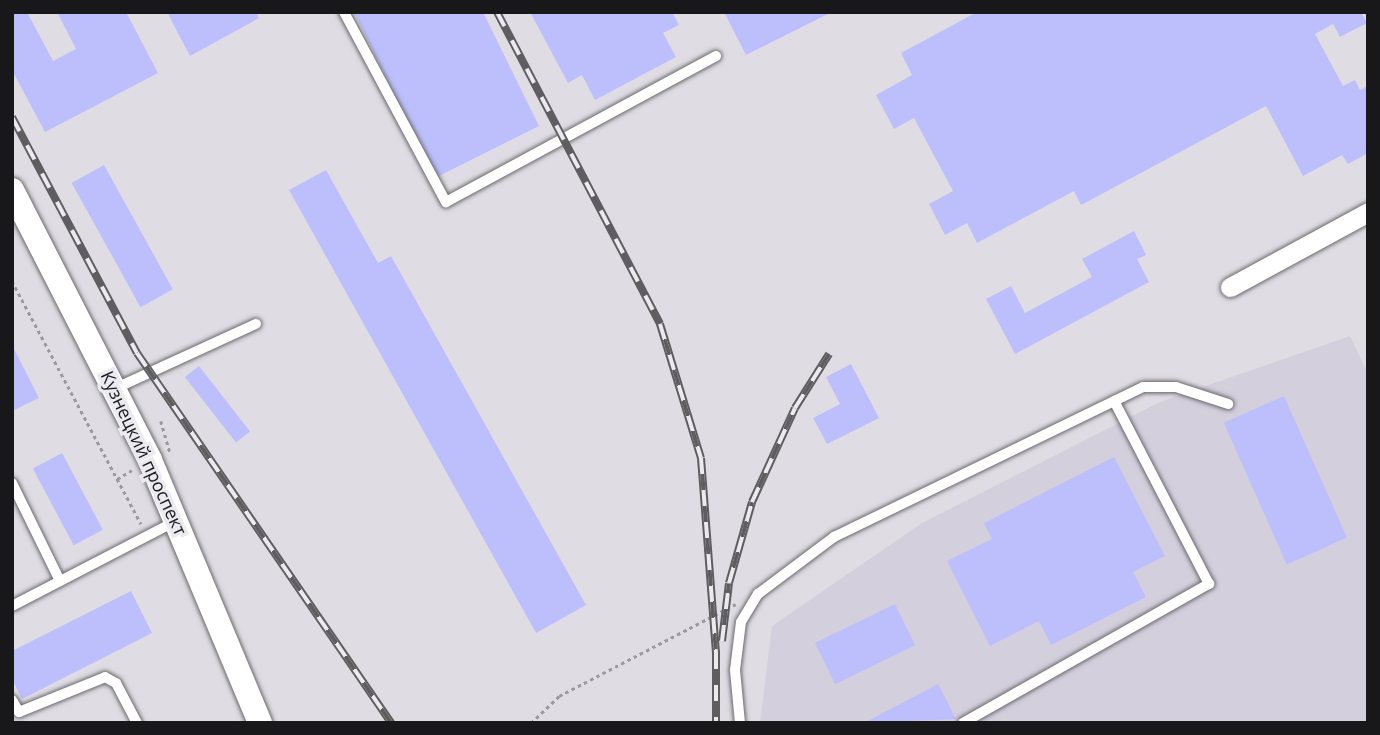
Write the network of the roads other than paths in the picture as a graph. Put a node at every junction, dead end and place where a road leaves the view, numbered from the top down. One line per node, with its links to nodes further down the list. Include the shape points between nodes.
1 (344, 12): 2 (lane, via 446,202)
2 (716, 56)
3 (12, 190): 7 (street, Кузнецкий проспект)
4 (1368, 212): 5 (street)
5 (1230, 287)
6 (256, 324): 7 (lane)
7 (116, 388): 11 (street, Кузнецкий проспект)
8 (1114, 401): 9 (lane, via 1143,387 1176,387); 18 (lane, via 834,537 758,594 741,622 735,670); 19 (lane, via 1209,584)
9 (1228, 404)
10 (12, 483): 12 (lane)
11 (176, 521): 12 (lane); 17 (street, Кузнецкий проспект)
12 (60, 581): 13 (lane)
13 (12, 606)
14 (12, 700): 15 (lane)
15 (16, 714): 16 (lane, via 106,677 117,683)
16 (137, 723)
17 (260, 723)
18 (740, 723)
19 (963, 723)

